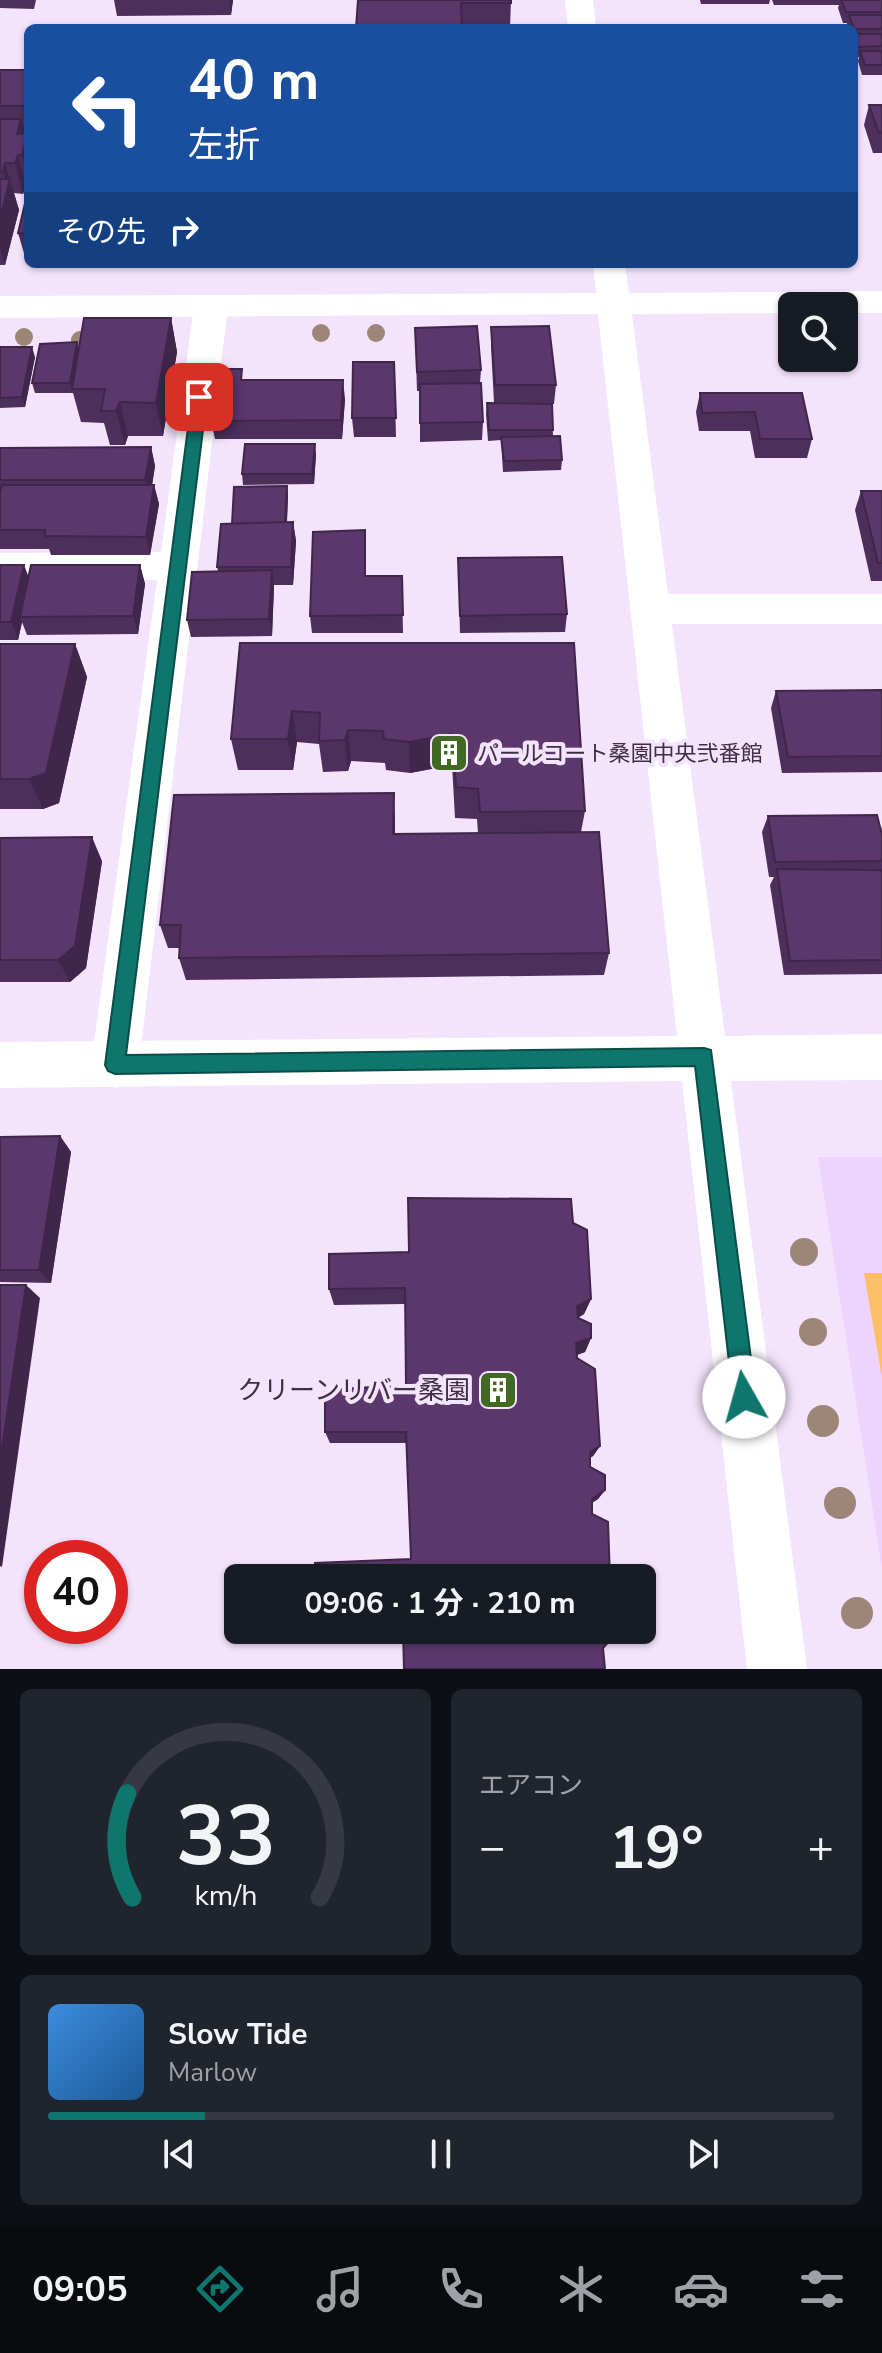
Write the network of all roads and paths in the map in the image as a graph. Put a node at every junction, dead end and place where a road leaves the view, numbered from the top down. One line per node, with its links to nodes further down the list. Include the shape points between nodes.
1 (579, 0): 2 (street)
2 (582, 24)
3 (611, 284): 4 (street); 5 (street); 9 (street)
4 (882, 302)
5 (211, 306): 6 (street); 7 (street)
6 (0, 307)
7 (177, 566): 8 (street); 14 (street)
8 (0, 567)
9 (650, 609): 10 (street); 11 (street)
10 (882, 609)
11 (704, 1057): 12 (street); 14 (street); 15 (street)
12 (882, 1057)
13 (0, 1065): 14 (street)
14 (115, 1065)
15 (777, 1669)

